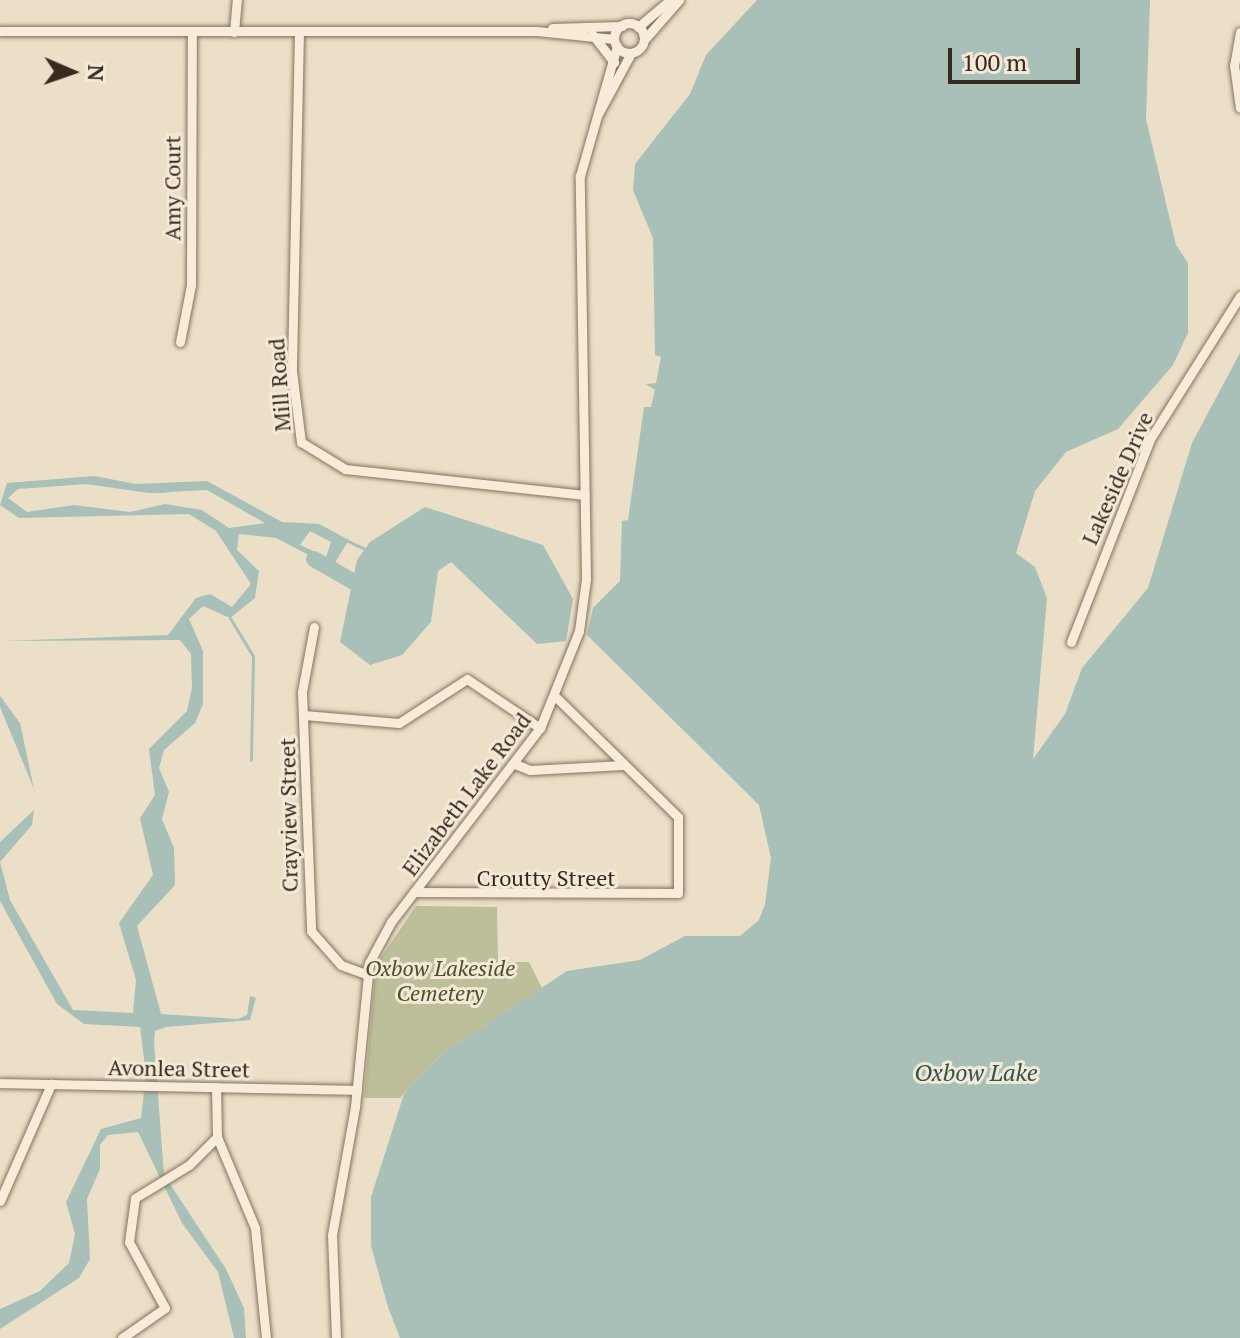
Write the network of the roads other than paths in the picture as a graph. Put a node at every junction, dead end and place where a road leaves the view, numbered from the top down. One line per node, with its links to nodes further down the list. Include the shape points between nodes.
1 (237, 0): 10 (street)
2 (670, 0): 5 (street)
3 (679, 0): 13 (street)
4 (622, 26): 5 (street); 8 (street); 14 (street)
5 (638, 27): 13 (street)
6 (0, 31): 9 (street)
7 (299, 31): 8 (street); 10 (street); 21 (street, Mill Road, via 292,371 301,442 345,469)
8 (537, 31): 12 (street)
9 (192, 32): 10 (street); 20 (street, Amy Court, via 191,285)
10 (234, 32)
11 (1240, 32): 17 (street, via 1234,65)
12 (592, 34): 14 (street); 16 (street)
13 (644, 40): 15 (street)
14 (616, 43): 15 (street); 16 (street, Elizabeth Lake Road)
15 (631, 53): 18 (street, Elizabeth Lake Road)
16 (614, 63): 18 (street, Elizabeth Lake Road)
17 (1240, 108)
18 (592, 119): 21 (street, Elizabeth Lake Road, via 580,185)
19 (1240, 296): 23 (street, Lakeside Drive, via 1150,439)
20 (180, 342)
21 (585, 495): 24 (street, Elizabeth Lake Road, via 583,612)
22 (314, 627): 25 (street, Crayview Street)
23 (1071, 642)
24 (557, 698): 26 (street, Elizabeth Lake Road); 28 (street)
25 (304, 715): 26 (street, via 399,723 467,679); 30 (street, Crayview Street, via 311,931 341,965)
26 (540, 728): 27 (street, Elizabeth Lake Road)
27 (515, 764): 28 (street); 29 (street, Elizabeth Lake Road)
28 (623, 765): 29 (street, Croutty Street, via 680,821 678,893)
29 (414, 892): 30 (street, Elizabeth Lake Road)
30 (366, 974): 34 (street, Elizabeth Lake Road)
31 (0, 1083): 32 (street, Avonlea Street)
32 (51, 1084): 33 (street, Avonlea Street); 36 (street)
33 (216, 1087): 34 (street, Avonlea Street); 35 (street)
34 (357, 1090): 39 (street, Elizabeth Lake Road, via 332,1235)
35 (217, 1137): 37 (street, via 189,1165 135,1198 129,1242 165,1308); 38 (street, via 255,1228)
36 (0, 1201)
37 (122, 1338)
38 (266, 1338)
39 (336, 1338)

